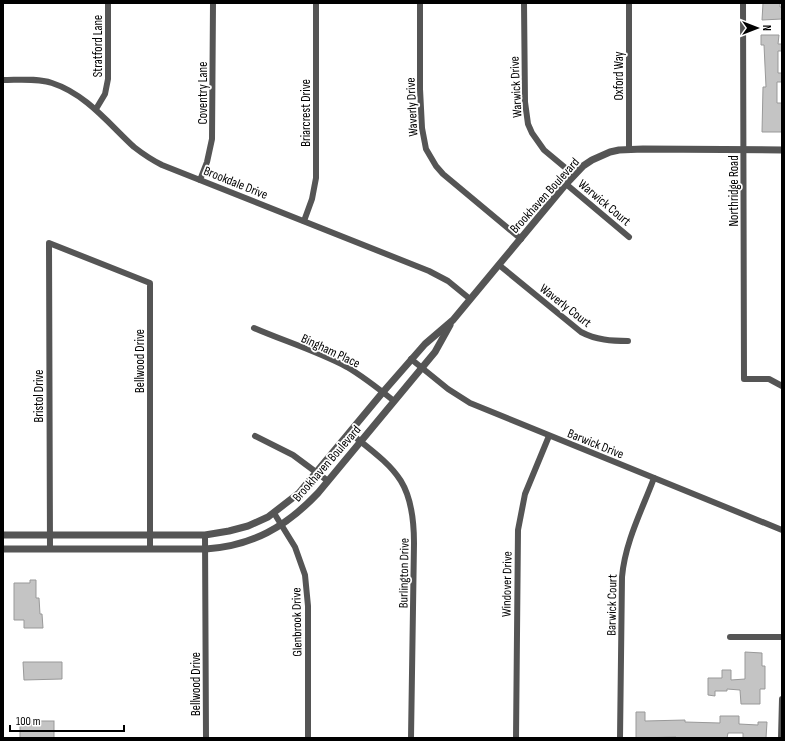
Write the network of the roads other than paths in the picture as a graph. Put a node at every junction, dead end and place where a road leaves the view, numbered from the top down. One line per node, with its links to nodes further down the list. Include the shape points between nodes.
1 (108, 3): 9 (street, Stratford Lane, via 108,78 105,94)
2 (212, 3): 14 (street, Coventry Lane, via 212,139)
3 (316, 3): 16 (street, Briarcrest Drive, via 316,178)
4 (420, 3): 18 (street, Waverly Drive, via 420,118 426,148 443,174)
5 (524, 3): 13 (street, Warwick Drive, via 525,102 528,124 544,150)
6 (629, 3): 10 (street, Oxford Way)
7 (743, 3): 11 (street, Northridge Road)
8 (3, 80): 9 (street, Brookdale Drive, via 51,83 68,90)
9 (96, 109): 14 (street, Brookdale Drive, via 144,154 162,165)
10 (629, 150): 11 (street, Brookhaven Boulevard); 13 (street, Brookhaven Boulevard, via 610,152 601,156 583,166)
11 (744, 150): 12 (street, Brookhaven Boulevard); 27 (street, Northridge Road, via 744,379 769,379)
12 (782, 150)
13 (574, 175): 15 (street, Brookhaven Boulevard)
14 (200, 180): 16 (street, Brookdale Drive)
15 (566, 184): 17 (street, Warwick Court); 18 (street, Brookhaven Boulevard)
16 (304, 221): 21 (street, Brookdale Drive, via 438,276)
17 (629, 237)
18 (521, 239): 20 (street, Brookhaven Boulevard)
19 (49, 243): 41 (street, Bristol Drive); 42 (street, Bellwood Drive, via 150,283)
20 (499, 265): 21 (street, Brookhaven Boulevard); 24 (street, Waverly Court, via 581,332 593,338 613,342)
21 (470, 299): 22 (street, Brookhaven Boulevard)
22 (453, 320): 25 (street, Brookhaven Boulevard); 26 (street, Brookhaven Boulevard, via 435,352)
23 (254, 328): 28 (street, Bingham Place, via 331,359)
24 (628, 341)
25 (411, 359): 26 (street, Barwick Drive); 28 (street, Brookhaven Boulevard)
26 (422, 368): 29 (street, Brookhaven Boulevard); 32 (street, Barwick Drive, via 470,403)
27 (782, 386)
28 (383, 392): 29 (street, Bingham Place); 30 (street, Brookhaven Boulevard)
29 (394, 401): 33 (street, Brookhaven Boulevard)
30 (350, 433): 33 (street, Burlington Drive); 34 (street, Brookhaven Boulevard)
31 (255, 436): 34 (street, via 293,455)
32 (549, 436): 35 (street, Barwick Drive); 54 (street, Windover Drive, via 525,494 518,530)
33 (361, 442): 36 (street, Brookhaven Boulevard); 53 (street, Burlington Drive, via 401,479 413,513)
34 (317, 472): 36 (street); 37 (street, Brookhaven Boulevard, via 299,493)
35 (654, 478): 39 (street, Barwick Drive); 55 (street, Barwick Court, via 623,560)
36 (328, 481): 38 (street, Brookhaven Boulevard, via 303,508)
37 (274, 512): 38 (street, Glenbrook Drive); 43 (street, Brookhaven Boulevard, via 248,526)
38 (282, 525): 47 (street, Brookhaven Boulevard, via 258,538); 52 (street, Glenbrook Drive, via 300,557 307,585)
39 (782, 530)
40 (3, 535): 41 (street, Brookhaven Boulevard)
41 (50, 535): 42 (street, Brookhaven Boulevard); 45 (street, Bristol Drive)
42 (149, 535): 43 (street, Brookhaven Boulevard); 46 (street, Bellwood Drive)
43 (205, 535): 47 (street, Bellwood Drive)
44 (3, 549): 45 (street, Brookhaven Boulevard)
45 (50, 549): 46 (street, Brookhaven Boulevard)
46 (150, 549): 47 (street, Brookhaven Boulevard)
47 (206, 549): 51 (street, Bellwood Drive)
48 (730, 637): 49 (street)
49 (782, 637)
50 (782, 698): 56 (street)
51 (206, 738)
52 (308, 738)
53 (411, 738)
54 (516, 738)
55 (620, 738)
56 (781, 738)

